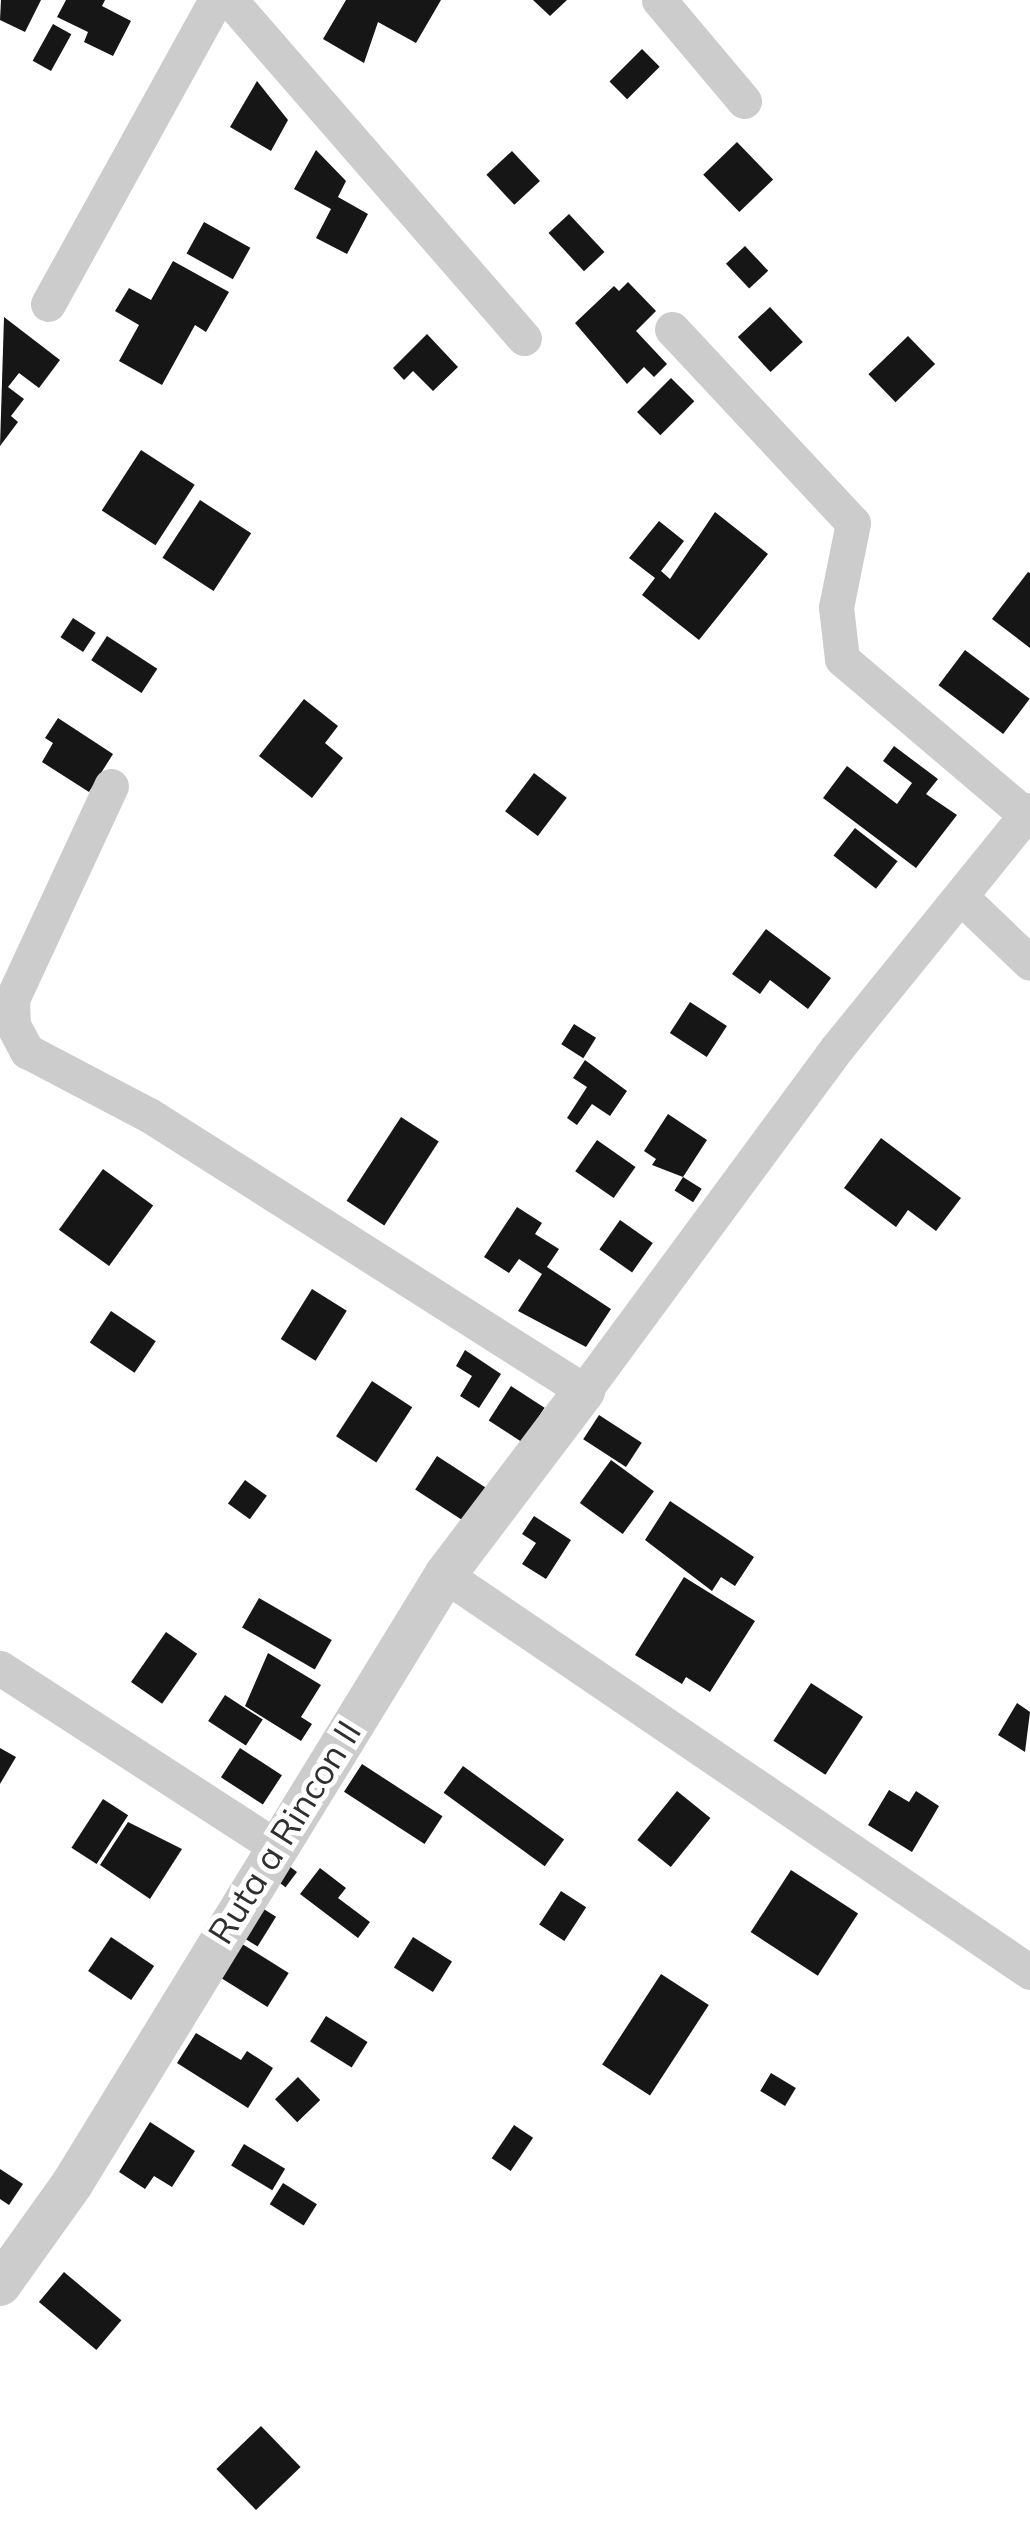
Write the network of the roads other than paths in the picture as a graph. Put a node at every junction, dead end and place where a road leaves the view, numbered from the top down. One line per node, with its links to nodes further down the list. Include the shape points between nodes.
1 (216, 0): 5 (street)
2 (230, 0): 7 (street)
3 (659, 0): 4 (street)
4 (744, 101)
5 (48, 304)
6 (672, 329): 9 (street, via 853,523 836,607 842,659)
7 (524, 338)
8 (111, 786): 12 (street, via 12,998 13,1025 27,1051 149,1115)
9 (1028, 812): 10 (street)
10 (961, 898): 11 (street); 12 (street, via 837,1048)
11 (1030, 963)
12 (584, 1391): 13 (street, Ruta a Rincon II)
13 (445, 1575): 15 (street, Ruta a Rincon II); 16 (street)
14 (0, 1668): 15 (street)
15 (274, 1845): 17 (street, Ruta a Rincon II, via 72,2184)
16 (1030, 1972)
17 (0, 2284)

